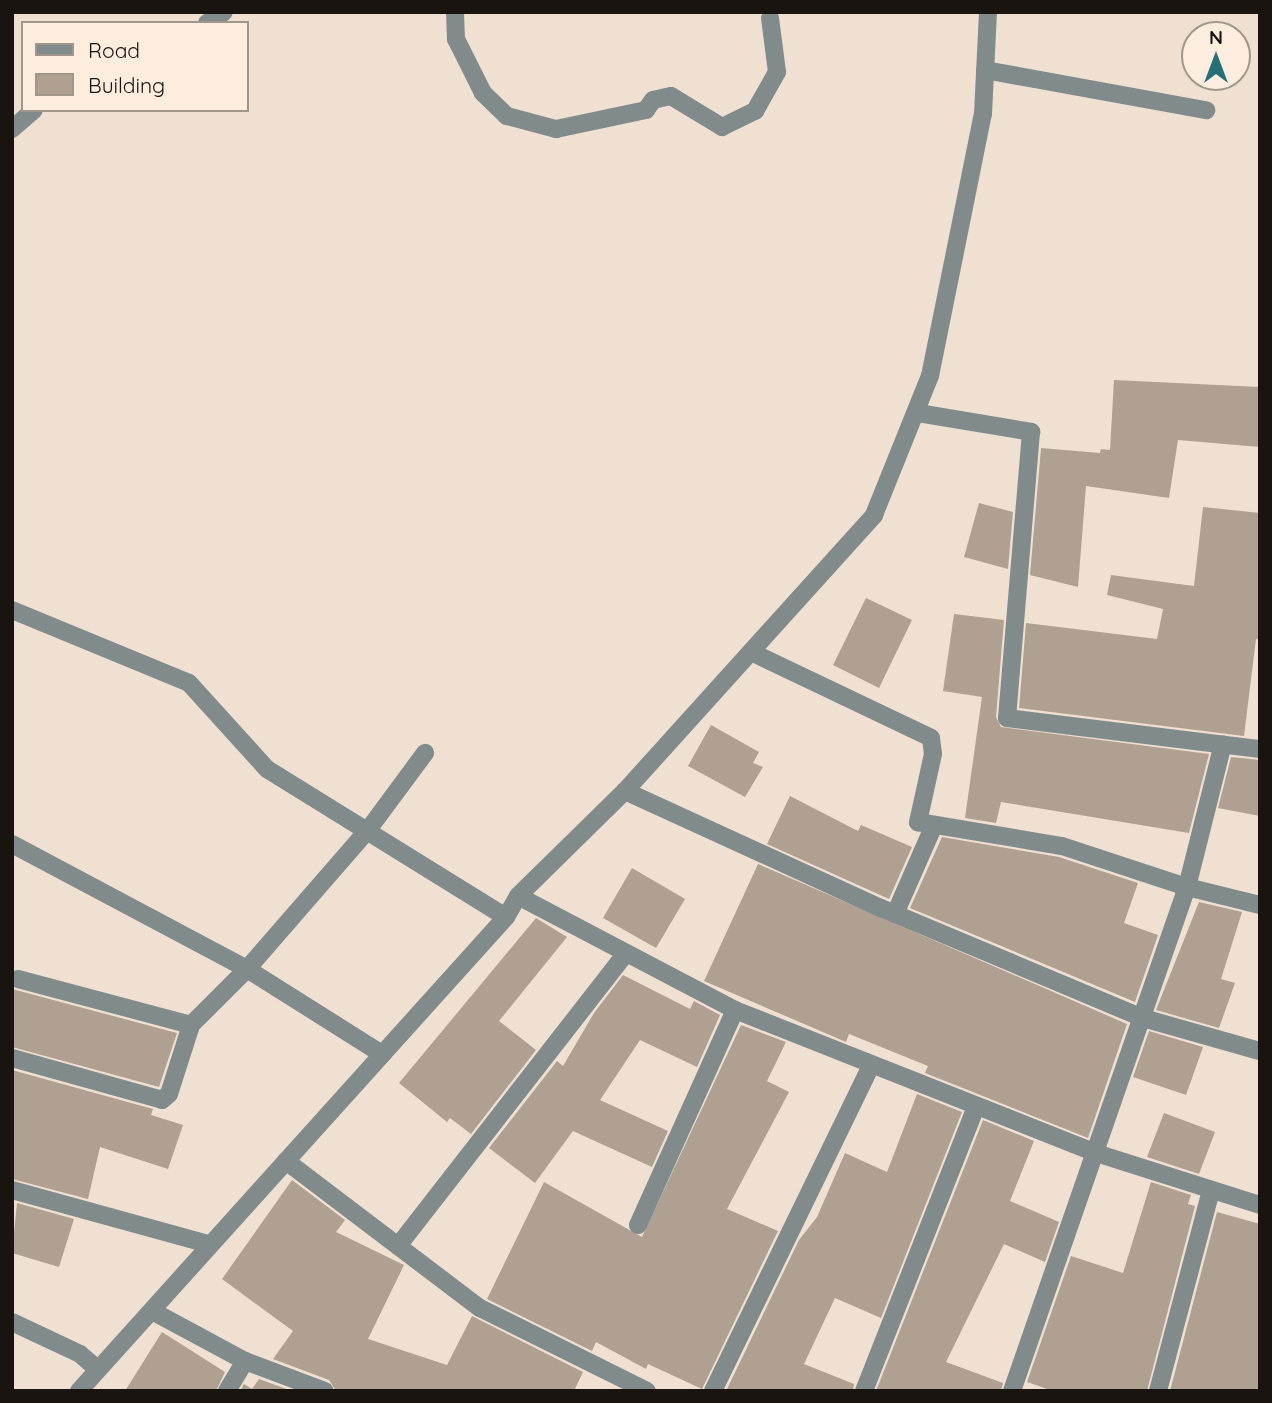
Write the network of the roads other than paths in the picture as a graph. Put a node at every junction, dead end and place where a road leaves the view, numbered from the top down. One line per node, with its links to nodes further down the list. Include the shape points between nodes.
1 (455, 12): 3 (street, via 456,39 483,93 507,116 556,129 646,110 653,100 671,96 722,127 755,111 777,72)
2 (988, 12): 4 (street)
3 (770, 19)
4 (985, 70): 5 (street); 8 (street, via 983,114 930,376)
5 (1206, 110)
6 (32, 112): 7 (street)
7 (12, 129)
8 (918, 413): 10 (street, via 874,515); 11 (street, via 1031,432 1007,718)
9 (12, 610): 16 (street, via 189,682 267,769)
10 (751, 652): 14 (street); 15 (street, via 931,738 933,754 916,819)
11 (1223, 744): 12 (street); 18 (street)
12 (1260, 749)
13 (425, 753): 16 (street)
14 (625, 791): 19 (street); 21 (street)
15 (934, 825): 18 (street, via 1062,846); 21 (street)
16 (368, 830): 22 (street); 24 (street)
17 (12, 844): 24 (street)
18 (1187, 887): 20 (street); 27 (street)
19 (518, 896): 22 (street); 23 (street)
20 (1260, 905)
21 (895, 914): 27 (street)
22 (506, 917): 30 (street)
23 (626, 953): 26 (street); 41 (street)
24 (247, 969): 28 (street); 30 (street)
25 (18, 979): 28 (street)
26 (735, 1010): 32 (street); 39 (street)
27 (1143, 1018): 29 (street); 34 (street)
28 (191, 1025): 31 (street, via 169,1094 162,1100)
29 (1260, 1051)
30 (382, 1054): 35 (street)
31 (12, 1058)
32 (871, 1065): 33 (street); 50 (street)
33 (976, 1107): 34 (street); 51 (street)
34 (1097, 1153): 37 (street); 52 (street)
35 (286, 1161): 40 (street); 41 (street)
36 (12, 1190): 40 (street)
37 (1211, 1191): 38 (street); 53 (street)
38 (1260, 1205)
39 (638, 1225)
40 (208, 1244): 42 (street)
41 (398, 1246): 49 (street, via 480,1308)
42 (154, 1312): 44 (street); 45 (street)
43 (12, 1322): 45 (street, via 80,1354)
44 (245, 1360): 47 (street); 48 (street)
45 (97, 1369): 46 (street)
46 (79, 1391)
47 (227, 1391)
48 (326, 1391)
49 (646, 1391)
50 (713, 1391)
51 (864, 1391)
52 (1012, 1391)
53 (1158, 1391)

